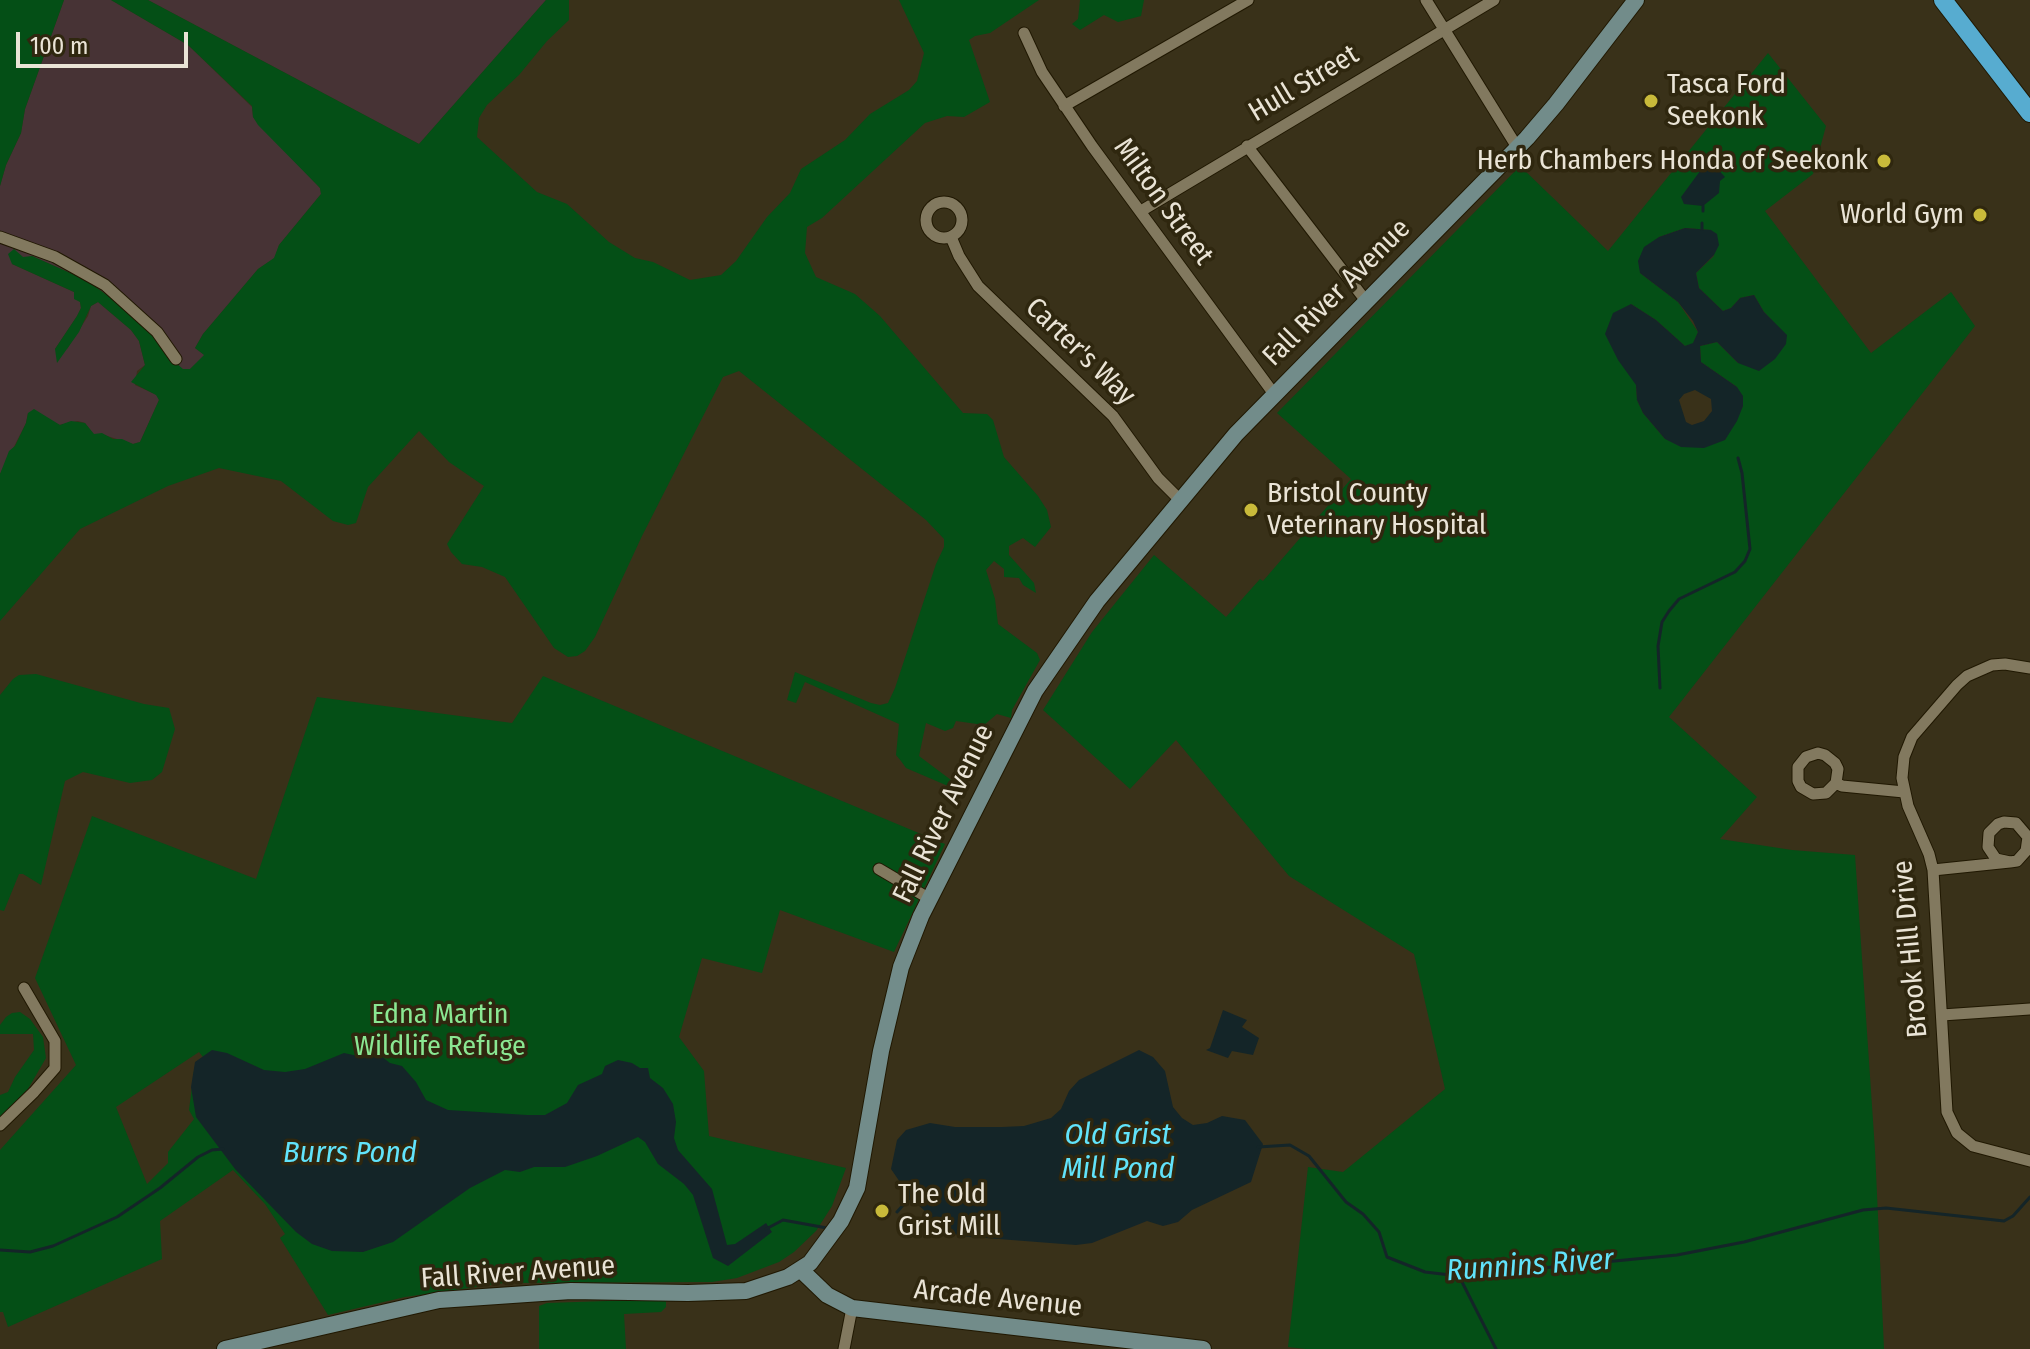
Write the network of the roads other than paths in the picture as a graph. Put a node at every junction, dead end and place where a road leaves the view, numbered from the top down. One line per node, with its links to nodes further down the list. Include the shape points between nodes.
1 (1248, 0): 8 (street)
2 (1426, 0): 6 (street)
3 (1494, 0): 6 (street, Hull Street)
4 (1636, 0): 11 (main road, Fall River Avenue)
5 (1943, 0): 9 (highway)
6 (1444, 28): 10 (street, Hull Street); 11 (street)
7 (1024, 33): 8 (street, Milton Street)
8 (1064, 106): 12 (street, Milton Street)
9 (2030, 113)
10 (1247, 146): 12 (street, Hull Street); 15 (street)
11 (1517, 147): 15 (main road, Fall River Avenue)
12 (1141, 211): 17 (street, Milton Street)
13 (0, 237): 16 (street, via 55,257 105,285 157,332)
14 (951, 237): 18 (street, Carter's Way, via 978,286 1113,416)
15 (1366, 301): 17 (main road, Fall River Avenue)
16 (176, 359)
17 (1274, 394): 18 (main road, Fall River Avenue)
18 (1180, 500): 27 (main road, Fall River Avenue, via 1097,601 1035,691)
19 (2030, 668): 21 (street, Brook Hill Drive, via 1992,665 1947,693 1912,737 1903,767)
20 (1836, 783): 21 (street)
21 (1904, 792): 26 (street, Brook Hill Drive)
22 (1988, 840): 23 (street, via 1991,854); 23 (street, via 1998,824 2010,821 2022,827 2028,837 2026,851); 24 (street, via 1982,854)
23 (2010, 862): 24 (street)
24 (1967, 866): 26 (street)
25 (879, 869): 27 (street)
26 (1933, 870): 30 (street, Brook Hill Drive)
27 (930, 899): 33 (main road, Fall River Avenue, via 901,967 857,1188 841,1221)
28 (24, 988): 31 (street, via 55,1041 55,1068)
29 (2030, 1009): 30 (street)
30 (1942, 1015): 32 (street, Brook Hill Drive, via 1951,1123 1973,1146)
31 (0, 1125)
32 (2030, 1161)
33 (801, 1270): 34 (main road, Arcade Avenue, via 827,1295); 35 (main road, Fall River Avenue, via 729,1293 571,1291 439,1300)
34 (852, 1308): 36 (street); 37 (main road, Arcade Avenue)
35 (225, 1349)
36 (844, 1349)
37 (1203, 1349)

